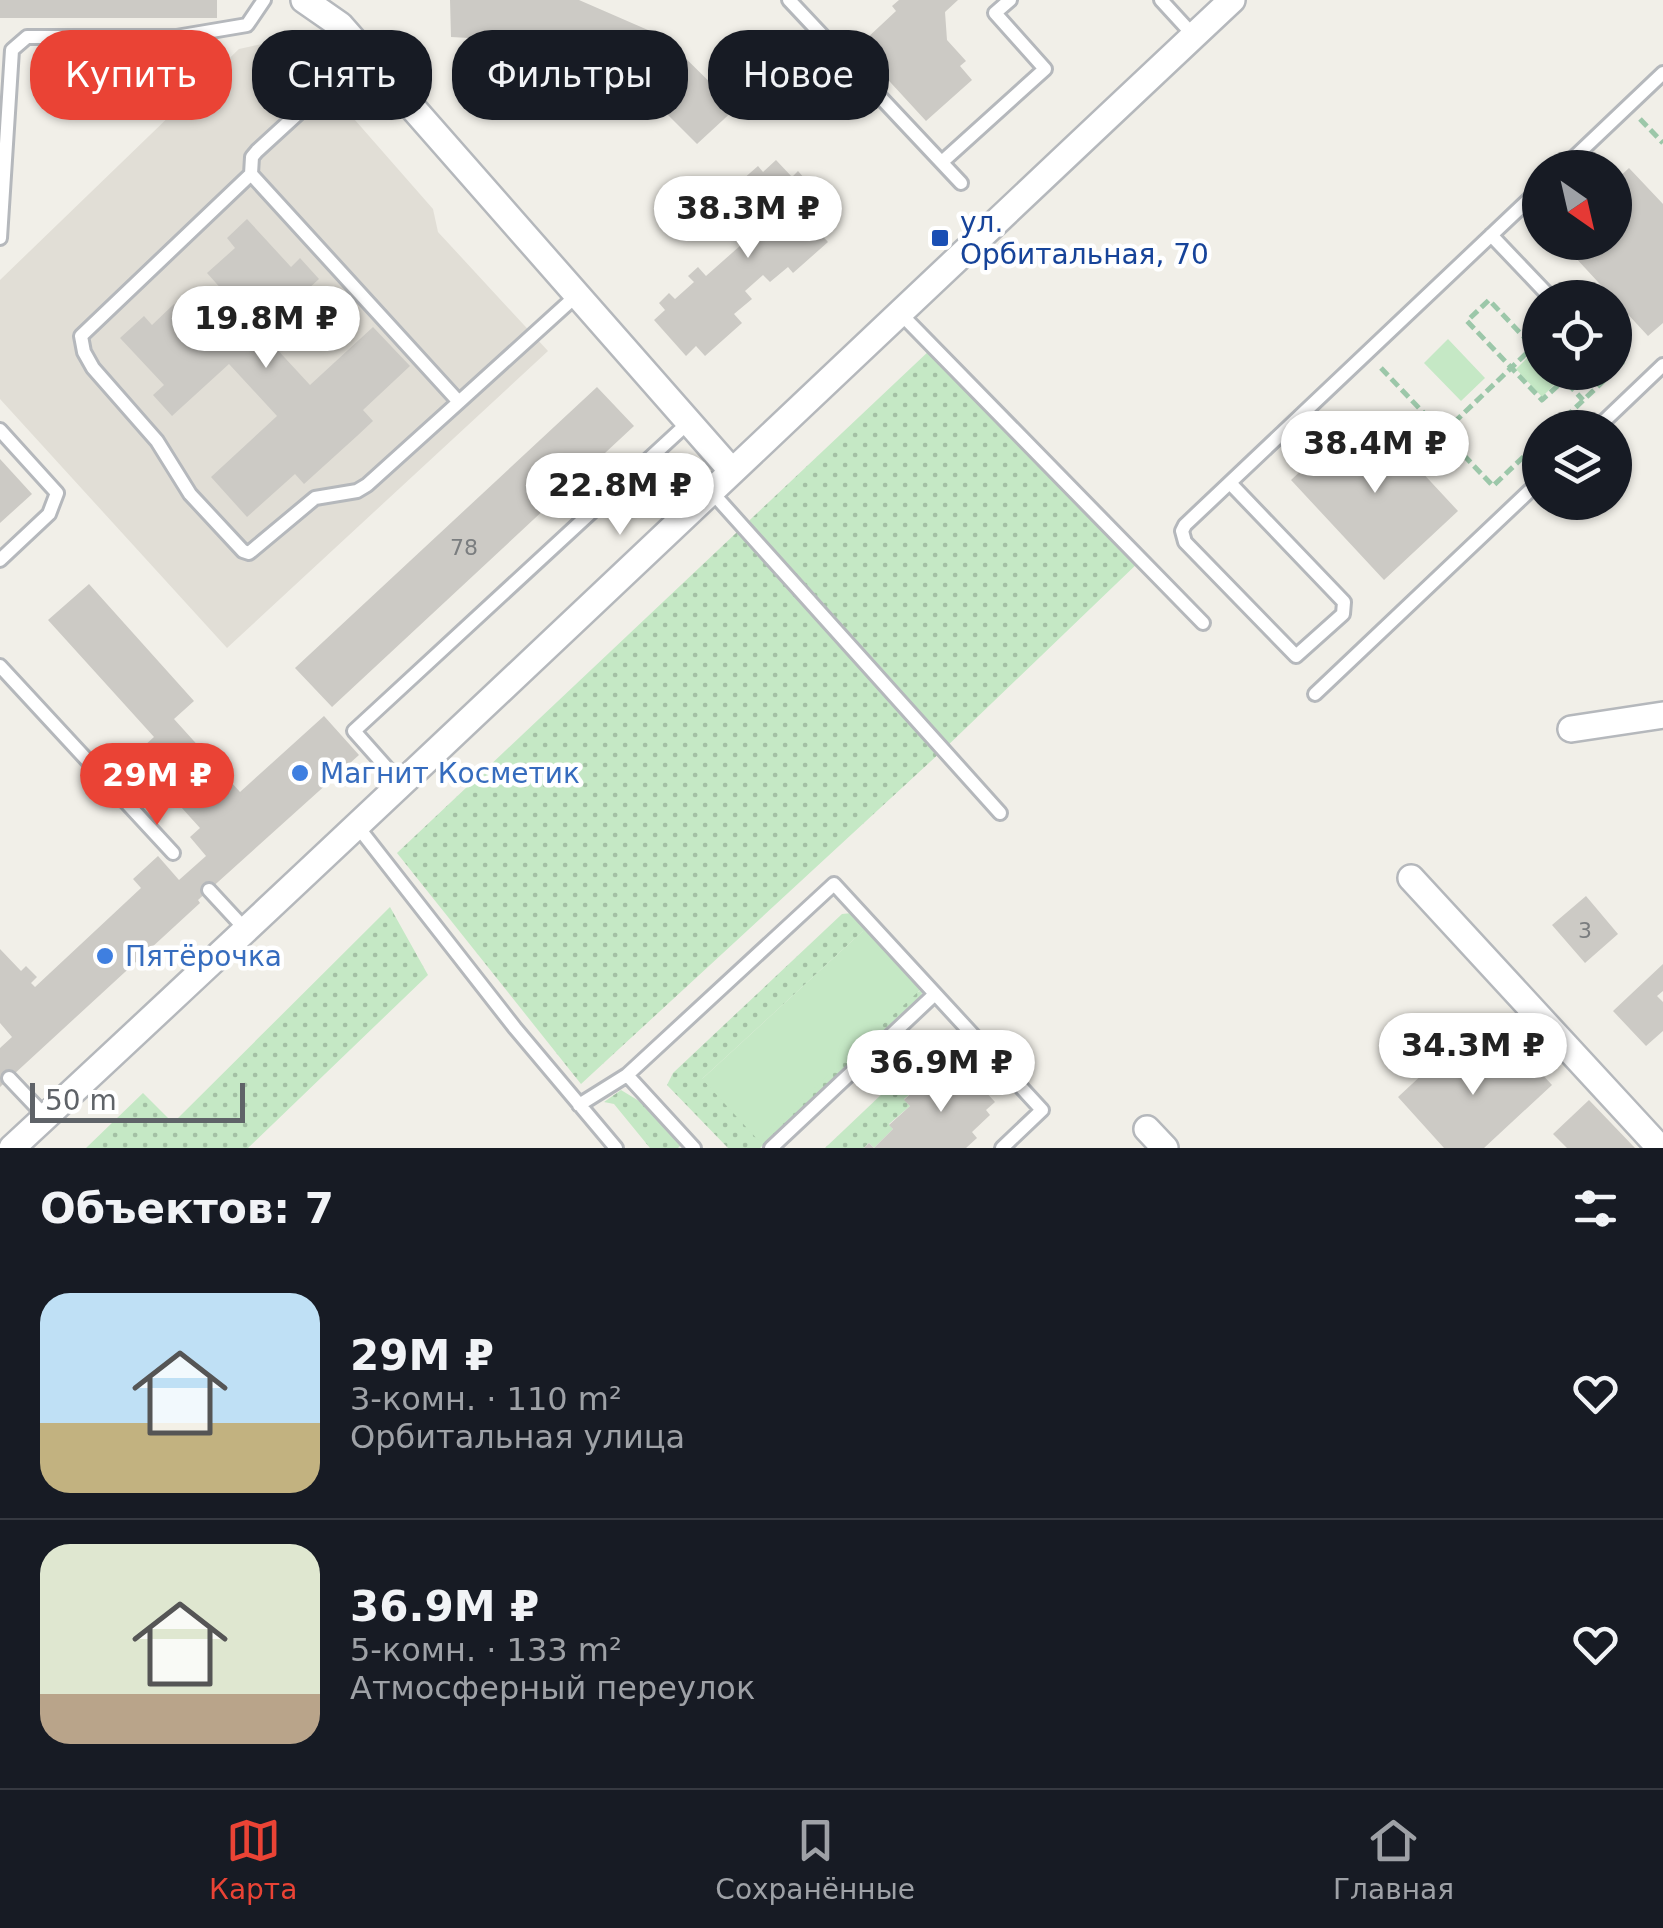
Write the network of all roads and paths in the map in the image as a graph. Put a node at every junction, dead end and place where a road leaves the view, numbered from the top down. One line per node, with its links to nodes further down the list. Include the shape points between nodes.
1 (264, 0): 20 (lane, via 247,24 176,38 27,37 12,50)
2 (304, 0): 7 (street)
3 (789, 0): 15 (lane)
4 (1010, 0): 15 (lane, via 995,13 1045,68)
5 (1161, 0): 8 (lane)
6 (1232, 0): 8 (street)
7 (344, 30)
8 (1194, 36): 23 (street)
9 (1663, 73): 10 (lane)
10 (1628, 106): 13 (path); 14 (lane)
11 (291, 120): 16 (lane, via 257,151)
12 (423, 120): 22 (street)
13 (1663, 143)
14 (1582, 150)
15 (942, 162): 17 (lane)
16 (251, 174): 35 (lane); 35 (lane, via 81,336 92,368 157,441 190,494 249,553 314,498 367,485)
17 (961, 183)
18 (1522, 207): 19 (lane)
19 (1492, 236): 21 (lane); 25 (lane)
20 (0, 238)
21 (1534, 280)
22 (578, 295): 35 (lane); 38 (street)
23 (898, 312): 42 (street); 47 (lane)
24 (1522, 335): 28 (path, via 1489,300 1467,322)
25 (1367, 353): 40 (path); 43 (lane)
26 (1522, 358): 28 (path)
27 (1663, 365): 37 (lane)
28 (1511, 368): 29 (path); 40 (path)
29 (1522, 379)
30 (1532, 390): 31 (path, via 1542,400)
31 (1553, 390)
32 (1574, 390): 34 (path)
33 (1594, 390): 34 (path)
34 (1583, 400): 36 (path)
35 (460, 402)
36 (1573, 410)
37 (1616, 410)
38 (689, 422): 42 (street); 52 (lane, via 354,731)
39 (0, 430): 46 (lane, via 57,494 49,514)
40 (1443, 433): 41 (path, via 1493,486)
41 (1522, 458)
42 (731, 470): 44 (street)
43 (1230, 483): 43 (lane, via 1185,526 1182,538 1296,656 1342,614 1344,602)
44 (710, 490): 52 (street); 53 (lane)
45 (1522, 498): 49 (lane)
46 (0, 560)
47 (1204, 623)
48 (0, 666): 55 (lane)
49 (1315, 694)
50 (1663, 715): 51 (street)
51 (1570, 729)
52 (402, 785): 54 (street)
53 (1000, 812)
54 (358, 826): 58 (street); 62 (lane)
55 (174, 852)
56 (1411, 878): 71 (street)
57 (209, 890): 58 (lane)
58 (246, 930): 63 (street)
59 (935, 994): 60 (lane, via 834,884); 68 (lane); 69 (lane, via 1042,1110)
60 (627, 1075): 62 (lane); 67 (lane)
61 (9, 1078): 63 (lane)
62 (580, 1105): 66 (lane)
63 (46, 1117): 65 (street)
64 (1147, 1129): 70 (street)
65 (12, 1148)
66 (616, 1148)
67 (694, 1148)
68 (772, 1148)
69 (1002, 1148)
70 (1166, 1148)
71 (1660, 1148)

